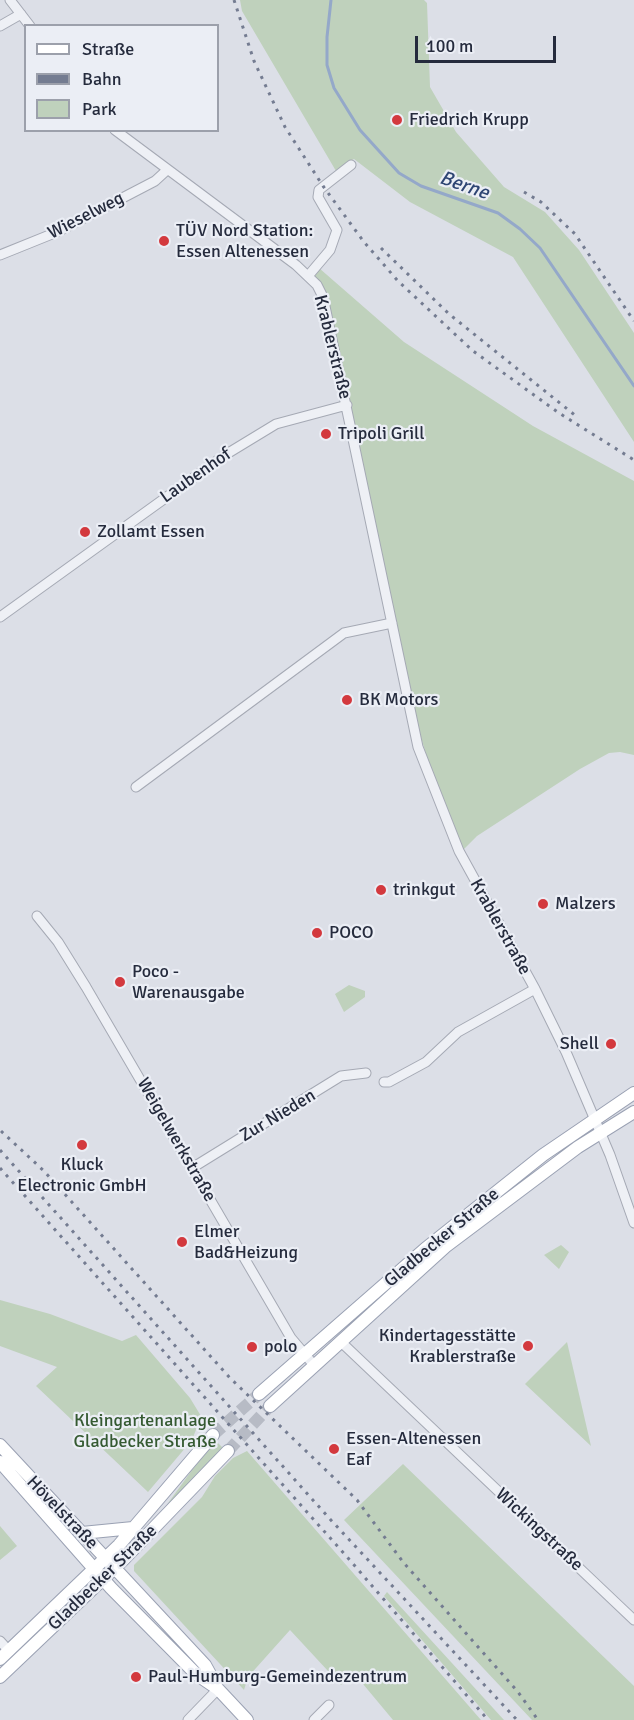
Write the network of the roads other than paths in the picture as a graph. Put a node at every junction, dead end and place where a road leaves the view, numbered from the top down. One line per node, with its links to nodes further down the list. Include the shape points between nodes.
1 (10, 0): 2 (street)
2 (21, 14): 3 (street); 4 (street)
3 (28, 24)
4 (0, 26)
5 (119, 132): 7 (street, Krablerstraße)
6 (351, 165): 9 (street, via 319,190 318,197 337,230 330,250)
7 (167, 170): 8 (street, Wieselweg, via 155,181 96,212); 9 (street, Krablerstraße)
8 (0, 255)
9 (308, 276): 10 (street, Krablerstraße, via 317,285 327,311)
10 (347, 405): 11 (street, Laubenhof, via 276,424 217,461); 12 (street, Krablerstraße)
11 (0, 617)
12 (392, 623): 13 (street, via 344,633); 15 (street, Krablerstraße, via 418,747 434,794 466,867)
13 (136, 787)
14 (37, 916): 22 (street, Weigelwerkstraße, via 69,960)
15 (535, 989): 17 (street, via 458,1032 426,1062); 20 (street, Krablerstraße)
16 (366, 1073): 22 (street, Zur Nieden, via 341,1076)
17 (384, 1082)
18 (634, 1093): 20 (main road, Gladbecker Straße)
19 (634, 1112): 21 (main road, Gladbecker Straße)
20 (594, 1119): 21 (street, Krablerstraße); 25 (main road, Gladbecker Straße, via 425,1249)
21 (600, 1133): 23 (street, Krablerstraße); 24 (main road, Gladbecker Straße, via 445,1247)
22 (192, 1168): 25 (street, Weigelwerkstraße)
23 (634, 1223)
24 (340, 1341): 26 (main road, Gladbecker Straße); 39 (street, Wickingstraße)
25 (304, 1354): 26 (street, Weigelwerkstraße); 27 (main road, Gladbecker Straße)
26 (313, 1364): 28 (main road, Gladbecker Straße)
27 (259, 1394)
28 (270, 1406)
29 (213, 1435): 33 (main road, Gladbecker Straße)
30 (0, 1445): 34 (main road, Hövelstraße)
31 (228, 1451): 37 (main road, Gladbecker Straße)
32 (0, 1462): 36 (main road, Hövelstraße)
33 (134, 1528): 34 (main road); 35 (main road, Gladbecker Straße)
34 (82, 1533): 35 (main road, Hövelstraße)
35 (105, 1557): 36 (main road, Gladbecker Straße); 37 (main road, Hövelstraße)
36 (94, 1568): 38 (main road, Hövelstraße); 41 (main road, Gladbecker Straße)
37 (114, 1568): 38 (main road, Gladbecker Straße); 43 (main road, Hövelstraße, via 205,1665)
38 (103, 1579): 42 (main road, Gladbecker Straße); 43 (main road, Hövelstraße, via 196,1674)
39 (634, 1620)
40 (0, 1641): 41 (street)
41 (4, 1655)
42 (0, 1677)
43 (218, 1689): 45 (street); 46 (main road, Hövelstraße)
44 (329, 1705): 47 (street)
45 (188, 1720)
46 (247, 1720)
47 (314, 1720)

